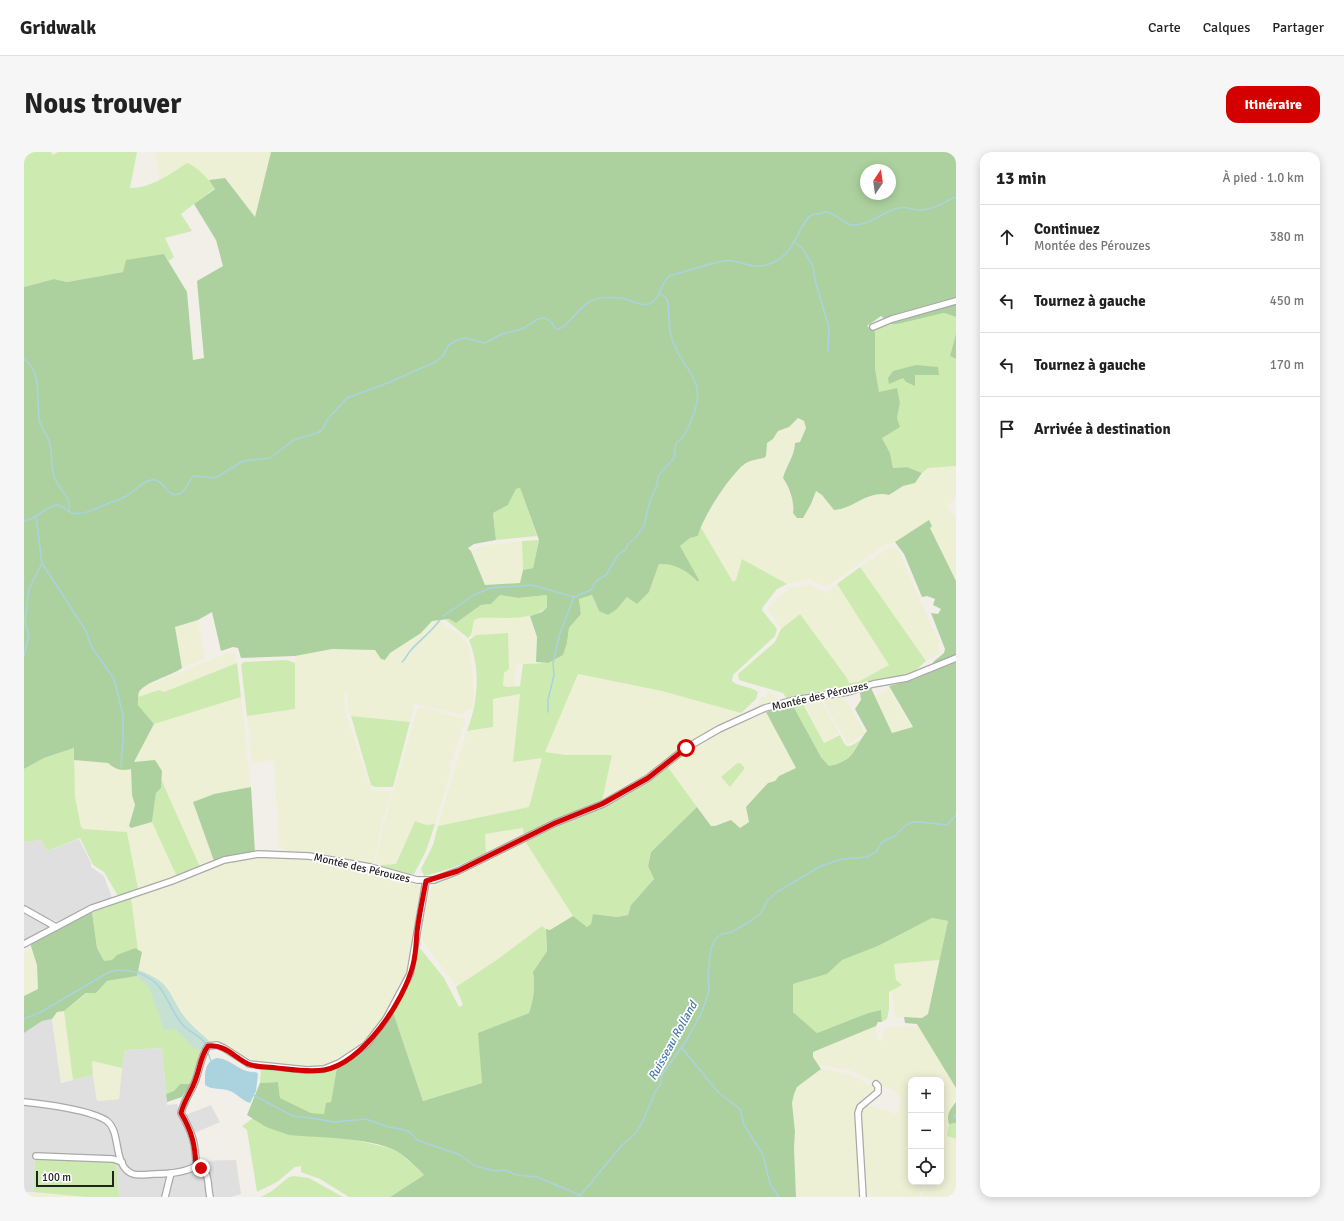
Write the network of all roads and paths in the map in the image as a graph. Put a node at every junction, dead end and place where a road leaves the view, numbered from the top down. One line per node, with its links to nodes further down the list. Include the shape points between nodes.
1 (956, 301): 2 (street)
2 (873, 327)
3 (956, 658): 4 (street, Montée des Pérouzes, via 907,678 765,708 719,729 686,748 648,778 602,804 555,823 458,871)
4 (426, 881): 6 (street, Montée des Pérouzes, via 370,867 308,856 258,854 224,860 92,908); 14 (street, via 410,974 386,1019 366,1045 324,1070 249,1064 224,1048 217,1045 208,1046 203,1053 197,1077 181,1113 195,1144)
5 (24, 909): 6 (street)
6 (56, 926): 7 (street, Montée des Pérouzes)
7 (24, 944)
8 (876, 1084): 18 (street, via 878,1092 860,1107 858,1113)
9 (24, 1102): 10 (street, via 85,1113 106,1121 115,1133)
10 (118, 1153): 12 (street); 13 (street)
11 (36, 1156): 12 (street)
12 (113, 1159): 13 (street)
13 (122, 1162): 15 (street, via 129,1172 135,1174)
14 (196, 1166): 15 (street); 17 (street, via 206,1173)
15 (171, 1173): 16 (street)
16 (164, 1197)
17 (210, 1197)
18 (863, 1197)

